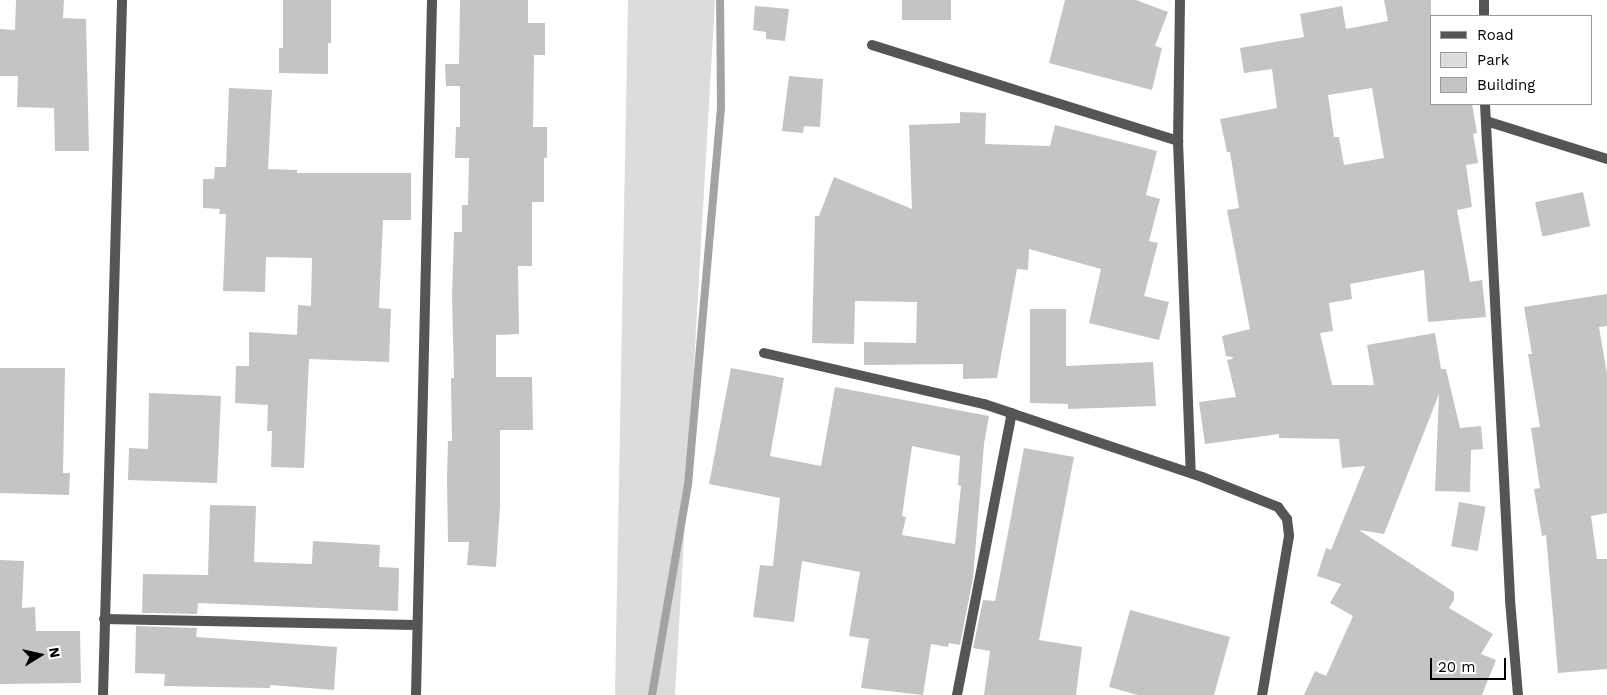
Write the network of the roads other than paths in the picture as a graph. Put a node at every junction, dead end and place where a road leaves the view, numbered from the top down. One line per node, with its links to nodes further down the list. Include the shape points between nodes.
1 (122, 0): 14 (street)
2 (432, 0): 15 (street)
3 (1180, 0): 9 (street)
4 (1484, 0): 5 (street)
5 (1484, 15)
6 (872, 45): 9 (street)
7 (1485, 105): 8 (street)
8 (1486, 121): 10 (street); 20 (street, via 1510,600)
9 (1178, 142): 13 (street)
10 (1607, 159)
11 (764, 353): 12 (street, via 946,394)
12 (1012, 413): 13 (street); 18 (street)
13 (1191, 473): 19 (street, via 1278,507 1287,519 1289,536)
14 (104, 618): 15 (street); 16 (street)
15 (417, 625): 17 (street)
16 (103, 695)
17 (416, 695)
18 (958, 695)
19 (1262, 695)
20 (1518, 695)

